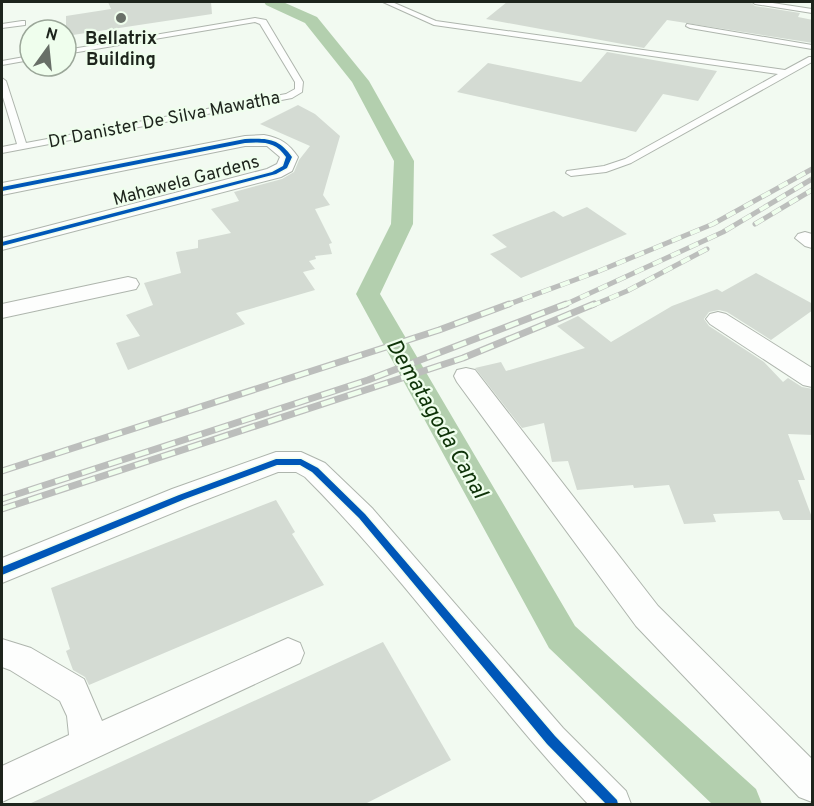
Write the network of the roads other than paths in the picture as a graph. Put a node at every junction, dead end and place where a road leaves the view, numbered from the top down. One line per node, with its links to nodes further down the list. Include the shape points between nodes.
1 (387, 2): 12 (lane, via 434,23)
2 (755, 2): 3 (lane)
3 (813, 11)
4 (18, 24): 5 (lane)
5 (2, 26)
6 (690, 26): 7 (lane)
7 (813, 47)
8 (78, 50): 14 (lane, Dr Danister De Silva Mawatha, via 255,20 263,22 299,82 299,90 289,96)
9 (813, 59): 12 (lane)
10 (18, 60): 11 (lane)
11 (2, 63)
12 (785, 73): 16 (lane, via 628,161 606,169)
13 (2, 81): 14 (lane)
14 (22, 146): 15 (lane, Dr Danister De Silva Mawatha)
15 (2, 150)
16 (571, 173)
17 (2, 189): 18 (street, Mahawela Gardens, via 245,141 272,140 290,157 285,167 274,172)
18 (2, 244)
19 (128, 284): 20 (street)
20 (2, 311)
21 (718, 319): 23 (street)
22 (466, 376): 29 (street, via 647,616)
23 (813, 379)
24 (2, 571): 30 (street, via 182,496 276,462 301,462 315,470 362,516 551,740)
25 (2, 653): 27 (street, via 19,658 72,690 84,716)
26 (288, 653): 27 (street)
27 (88, 743): 28 (street)
28 (2, 784)
29 (813, 784)
30 (613, 804)

